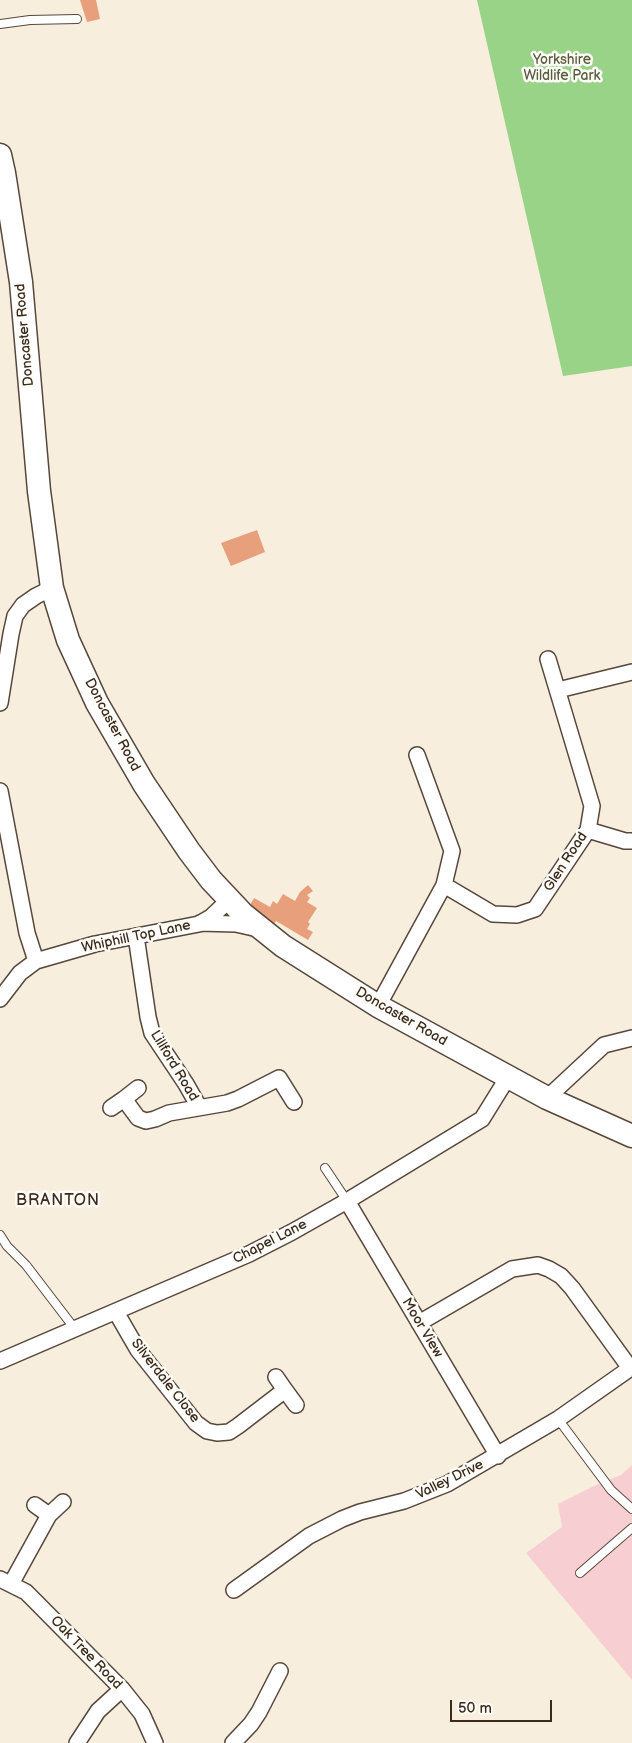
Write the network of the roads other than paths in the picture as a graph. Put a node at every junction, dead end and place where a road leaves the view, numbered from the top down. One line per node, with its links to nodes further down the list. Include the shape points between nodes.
1 (76, 19): 2 (lane)
2 (0, 24)
3 (0, 155): 4 (main road, Doncaster Road, via 21,282)
4 (52, 588): 8 (street, via 23,605 16,616 10,634); 14 (main road, Doncaster Road, via 68,640 116,738 189,852)
5 (548, 659): 7 (street, Glen Road)
6 (632, 672): 7 (street)
7 (558, 690): 11 (street, Glen Road, via 592,806)
8 (0, 703)
9 (417, 755): 13 (street, via 452,851)
10 (0, 791): 18 (street, via 27,933)
11 (588, 830): 12 (street); 13 (street, Glen Road, via 535,909 517,915 493,914)
12 (632, 841)
13 (444, 885): 20 (street)
14 (229, 900): 15 (street, Whiphill Top Lane); 16 (main road, Doncaster Road)
15 (200, 923): 16 (street, via 236,924); 17 (street, Whiphill Top Lane)
16 (262, 930): 20 (main road, Doncaster Road)
17 (136, 936): 18 (street, Whiphill Top Lane); 26 (street, Lillford Road, via 152,1033)
18 (36, 961): 19 (street, Whiphill Top Lane, via 20,973)
19 (0, 999)
20 (378, 1006): 22 (main road, Doncaster Road)
21 (632, 1038): 24 (street, via 604,1045)
22 (508, 1077): 24 (main road, Doncaster Road); 29 (street, Chapel Lane, via 482,1119)
23 (138, 1088): 26 (street, via 117,1103 146,1121)
24 (547, 1098): 27 (main road, Doncaster Road)
25 (294, 1102): 26 (street, via 283,1076 238,1099)
26 (199, 1107)
27 (632, 1136)
28 (325, 1168): 29 (lane)
29 (346, 1201): 31 (street, Chapel Lane, via 249,1254); 32 (street, Moor View)
30 (0, 1235): 33 (lane)
31 (116, 1312): 33 (street, Chapel Lane); 37 (street, Silverdale Close, via 138,1350 196,1423 208,1431 217,1434 229,1432)
32 (419, 1323): 35 (street, via 512,1268 538,1264 561,1276); 40 (street, Moor View)
33 (75, 1329): 34 (street, Chapel Lane)
34 (0, 1361)
35 (631, 1367): 39 (street, Valley Drive)
36 (276, 1377): 37 (street)
37 (285, 1390): 38 (street)
38 (296, 1405)
39 (558, 1419): 40 (street, Valley Drive); 43 (lane, via 611,1490)
40 (498, 1456): 48 (street, Valley Drive, via 425,1494 360,1512 326,1527 309,1536)
41 (63, 1502): 44 (street)
42 (35, 1505): 44 (street)
43 (631, 1506)
44 (49, 1515): 47 (street)
45 (632, 1528): 46 (lane)
46 (580, 1573)
47 (6, 1581): 50 (street, Oak Tree Road, via 26,1592)
48 (243, 1588)
49 (280, 1671): 53 (street, via 262,1691 251,1724)
50 (122, 1689): 51 (street, via 98,1711); 52 (street, Oak Tree Road, via 142,1714)
51 (77, 1743)
52 (155, 1743)
53 (233, 1743)

